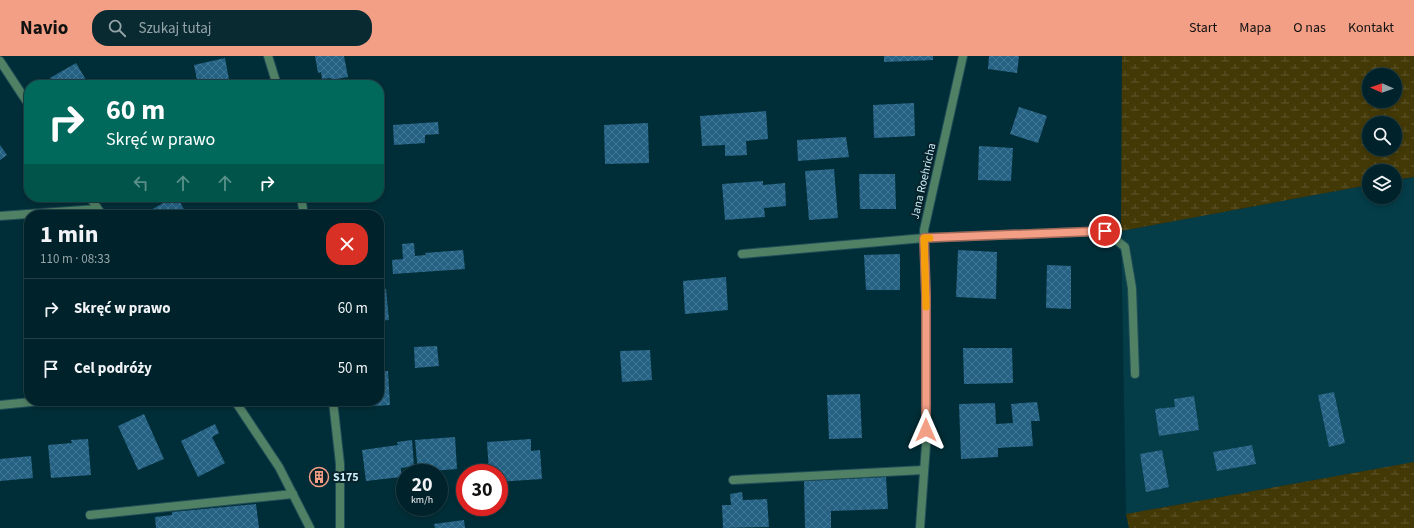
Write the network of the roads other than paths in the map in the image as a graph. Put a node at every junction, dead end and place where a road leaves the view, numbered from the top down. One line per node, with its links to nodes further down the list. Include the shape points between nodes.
1 (268, 56): 4 (street)
2 (963, 56): 8 (street, Jana Roehricha)
3 (0, 61): 5 (street)
4 (275, 80)
5 (24, 97)
6 (24, 215): 7 (street)
7 (0, 216)
8 (924, 238): 9 (street); 10 (street, via 1105,231 1126,247 1132,288); 15 (street, Jana Roehricha, via 926,445)
9 (742, 254)
10 (1135, 374)
11 (24, 403): 12 (street)
12 (0, 405)
13 (238, 406): 17 (street, via 279,467)
14 (334, 406): 20 (street, via 340,464)
15 (923, 470): 16 (street); 21 (street, Jana Roehricha)
16 (733, 480)
17 (293, 494): 18 (street); 19 (street)
18 (90, 515)
19 (310, 528)
20 (340, 528)
21 (920, 528)

